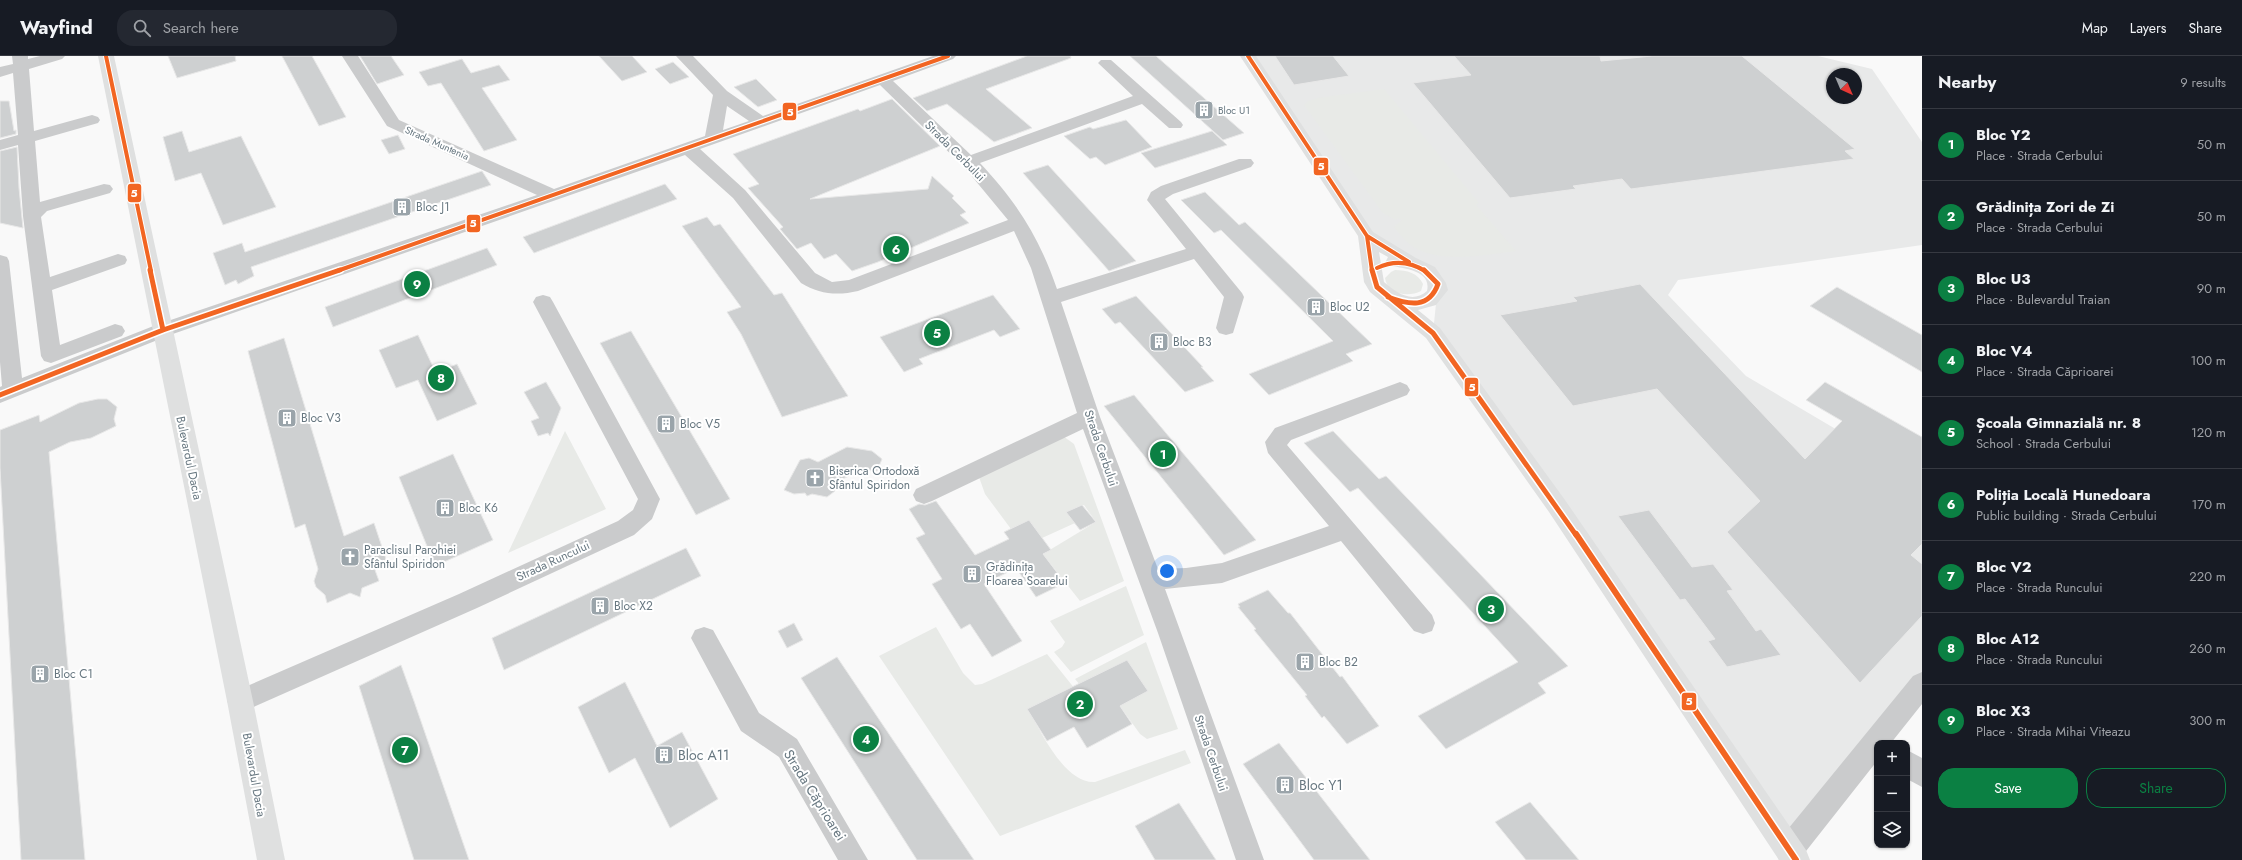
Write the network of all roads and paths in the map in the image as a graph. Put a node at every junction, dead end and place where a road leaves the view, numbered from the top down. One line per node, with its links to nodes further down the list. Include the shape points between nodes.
1 (57, 56): 7 (street)
2 (106, 56): 38 (main road, Bulevardul Dacia)
3 (350, 56): 23 (street, Strada Muntenia, via 393,123)
4 (684, 56): 11 (street)
5 (948, 56): 10 (street)
6 (1248, 56): 26 (main road)
7 (21, 61): 9 (street); 16 (street)
8 (1106, 63): 12 (street)
9 (0, 72)
10 (883, 80): 14 (street); 20 (street, Strada Cerbului)
11 (721, 94): 14 (street); 17 (street)
12 (1145, 97): 15 (street); 20 (street)
13 (92, 120): 16 (street)
14 (761, 122): 17 (street)
15 (1176, 124)
16 (27, 137): 18 (street); 24 (street)
17 (713, 139): 19 (street)
18 (0, 145)
19 (688, 148): 23 (street); 25 (street, via 739,194 808,278 832,288 864,282)
20 (967, 162): 25 (street, Strada Cerbului)
21 (1245, 163): 27 (street, via 1167,190 1157,196 1158,203)
22 (104, 189): 24 (street, via 41,207)
23 (554, 196): 38 (street)
24 (32, 216): 32 (street)
25 (1019, 223): 35 (street, Strada Cerbului)
26 (1367, 236): 30 (main road); 31 (main road)
27 (1198, 252): 35 (street); 37 (street, via 1234,297)
28 (118, 260): 32 (street)
29 (0, 261): 42 (street)
30 (1409, 262): 31 (main road, via 1384,263 1374,271); 33 (main road, via 1431,273 1438,284)
31 (1373, 276): 34 (main road, via 1377,287)
32 (42, 286): 39 (street, via 51,356)
33 (1436, 293): 34 (main road, via 1432,298 1417,303 1397,301); 40 (main road)
34 (1388, 297): 40 (main road)
35 (1051, 298): 43 (street, Strada Cerbului)
36 (543, 302): 50 (street, Strada Runcului, via 648,499 648,507 643,516 626,528 468,601)
37 (1226, 328)
38 (163, 330): 42 (street); 50 (main road, Bulevardul Dacia)
39 (115, 331)
40 (1433, 333): 55 (main road, via 1557,506)
41 (1400, 390): 45 (street, via 1289,431 1278,437 1276,442 1276,447)
42 (7, 392)
43 (1089, 417): 44 (street); 46 (street, Strada Cerbului)
44 (924, 494)
45 (1346, 530): 46 (street, via 1222,573); 47 (street)
46 (1150, 579): 58 (street, Strada Cerbului)
47 (1423, 623)
48 (704, 638): 57 (street, Strada Căprioarei, via 750,722 759,731 778,739 788,748)
49 (1922, 684): 51 (street)
50 (240, 701): 56 (main road, Bulevardul Dacia)
51 (1880, 740)
52 (1874, 747): 55 (street)
53 (1910, 765): 54 (street)
54 (1922, 774)
55 (1793, 855)
56 (271, 860)
57 (854, 860)
58 (1250, 860)

